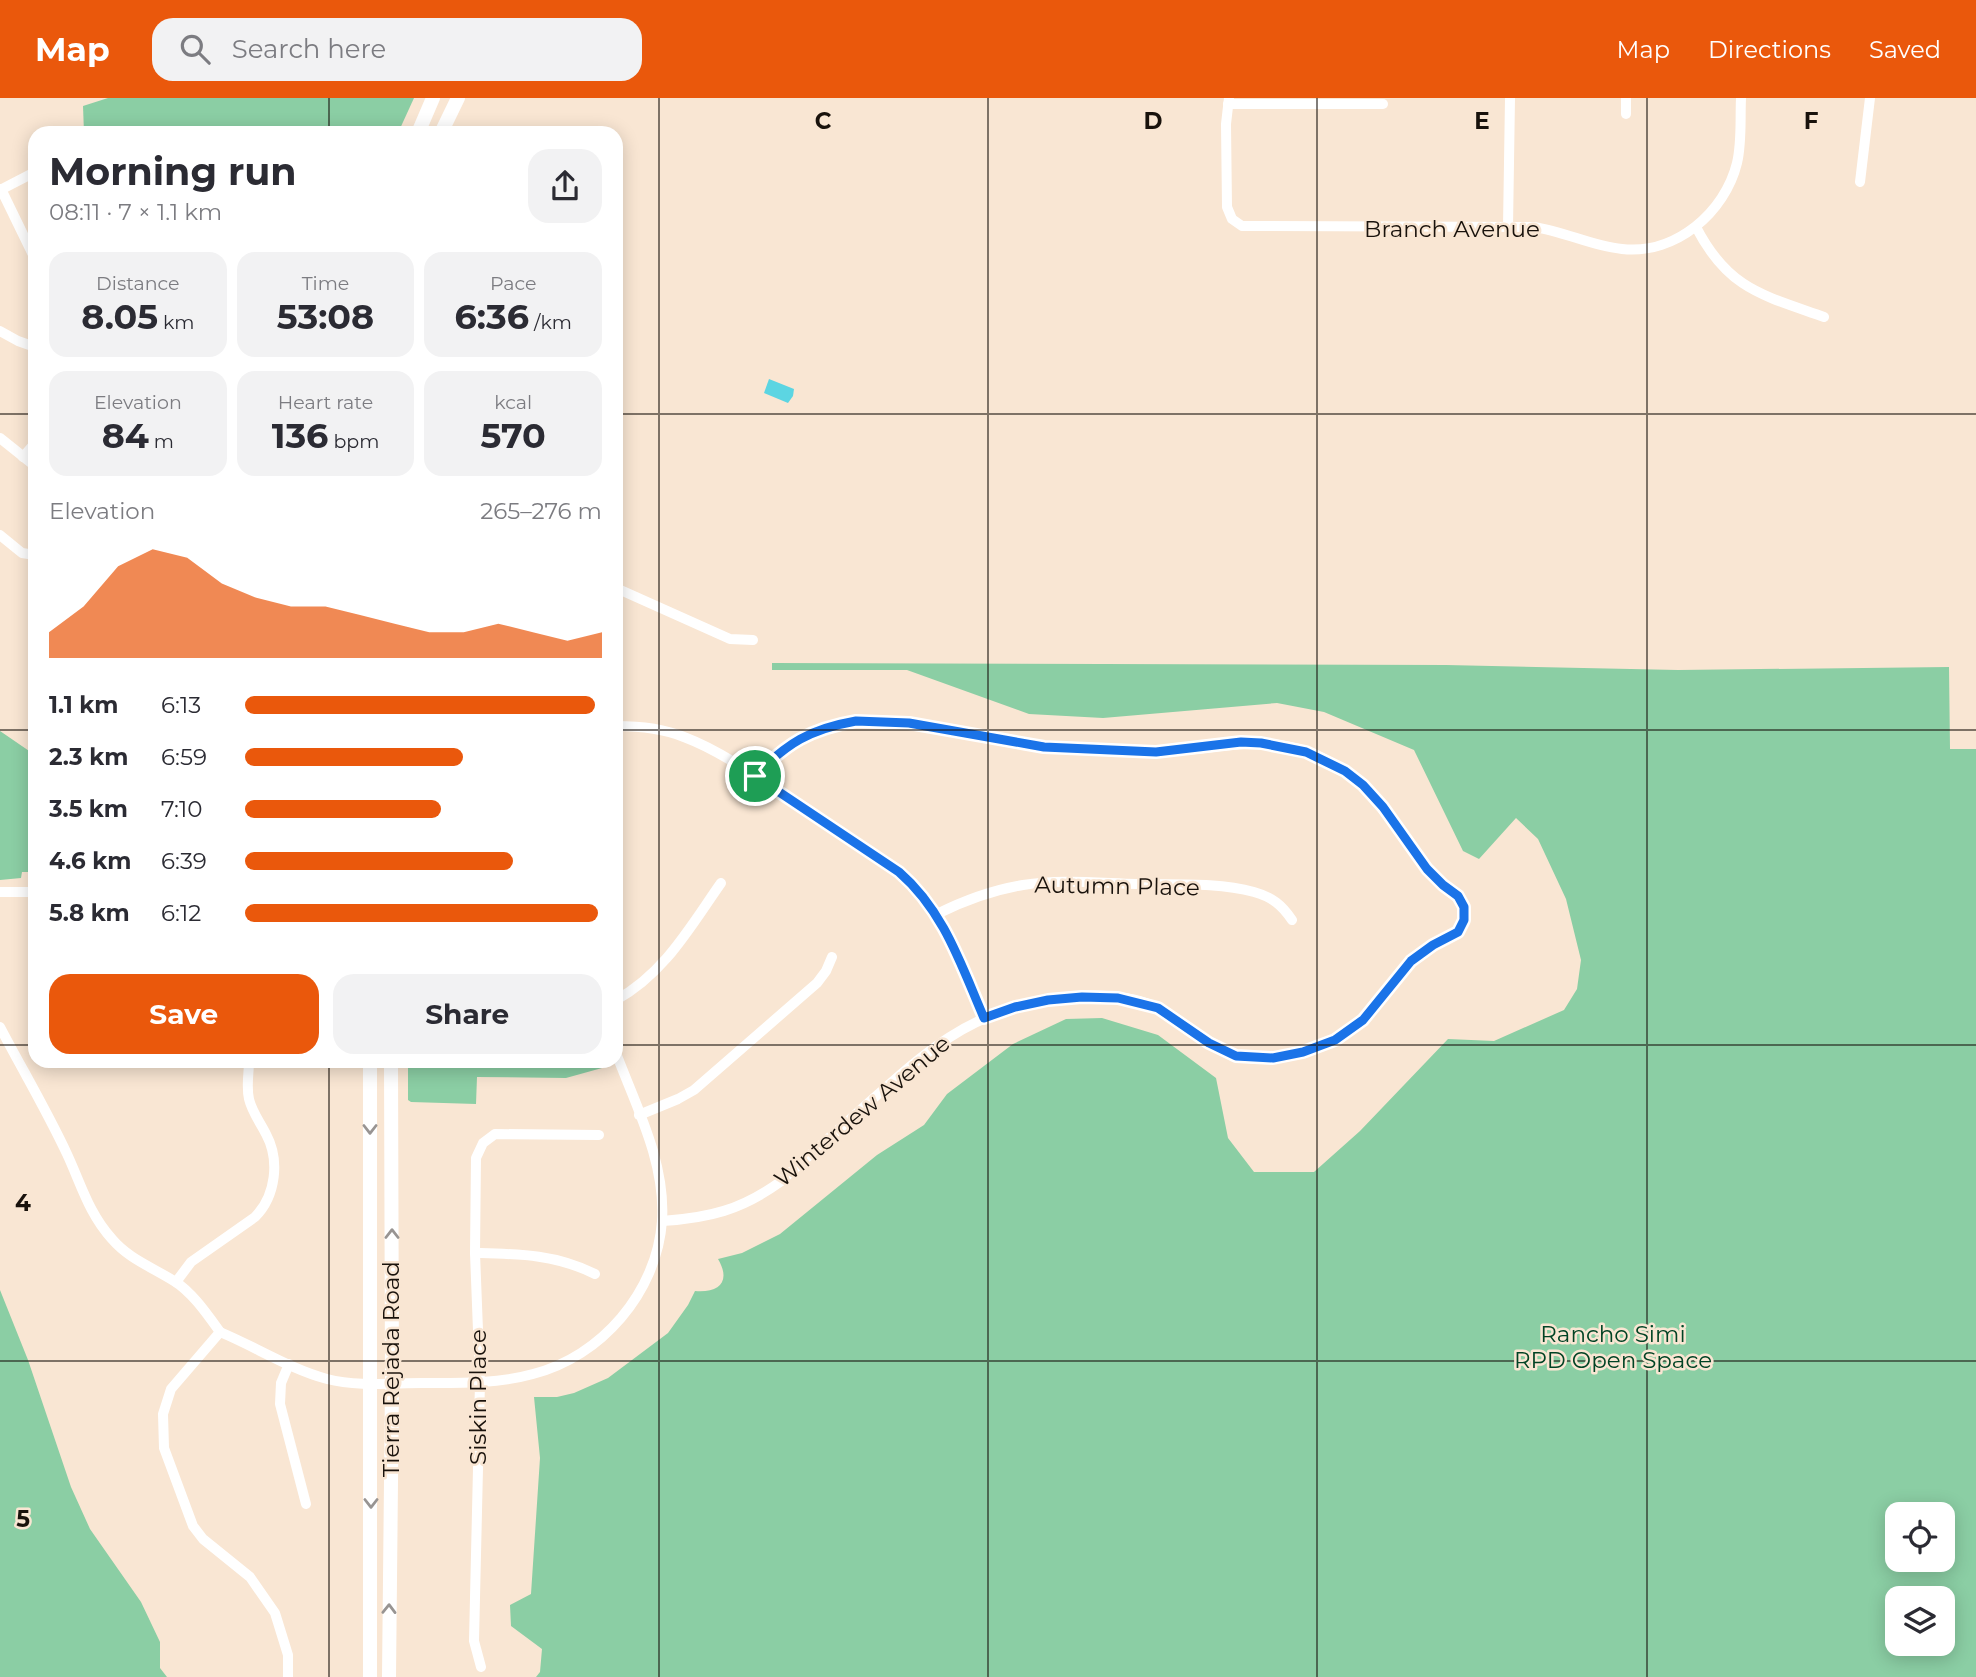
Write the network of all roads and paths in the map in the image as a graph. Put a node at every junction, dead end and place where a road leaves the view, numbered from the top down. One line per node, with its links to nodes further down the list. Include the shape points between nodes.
1 (433, 98): 10 (main road)
2 (458, 98): 11 (main road)
3 (1510, 98): 16 (street)
4 (1626, 98): 9 (street)
5 (1741, 98): 15 (street, Branch Avenue, via 1740,141 1732,179 1723,198)
6 (1870, 98): 13 (street)
7 (1228, 101): 8 (street); 16 (street, Branch Avenue, via 1229,215 1242,226)
8 (1383, 104)
9 (1626, 114)
10 (421, 126)
11 (444, 126)
12 (28, 176): 14 (street)
13 (1860, 182)
14 (1, 189): 17 (street)
15 (1696, 227): 16 (street, Branch Avenue, via 1661,245 1626,250 1598,246 1550,229); 18 (street, via 1714,259 1739,282)
16 (1508, 228)
17 (28, 245)
18 (1825, 317)
19 (0, 331): 20 (street)
20 (28, 345)
21 (0, 438): 23 (street)
22 (28, 451): 23 (street)
23 (23, 457): 24 (street)
24 (28, 461)
25 (0, 535): 26 (street)
26 (28, 554)
27 (623, 591): 28 (street, via 730,639)
28 (753, 639)
29 (623, 726): 30 (street, via 687,737)
30 (755, 776): 34 (street, via 899,872); 38 (street, Winterdew Avenue, via 800,737 856,721 909,723 1044,747 1156,752 1241,742 1281,745 1328,761 1363,785 1427,869 1464,907 1462,926 1411,961 1376,1006 1348,1031 1318,1047 1273,1058 1236,1056 1158,1008 1118,998 1048,1000)
31 (721, 883): 37 (street, via 658,970)
32 (0, 892): 33 (street)
33 (28, 892)
34 (937, 914): 35 (street, Autumn Place, via 997,890 1061,882 1237,889 1273,899); 38 (street)
35 (1292, 920)
36 (832, 957): 44 (street, via 817,983 706,1081)
37 (623, 996)
38 (984, 1018): 46 (street, Winterdew Avenue, via 923,1054 760,1196 717,1214)
39 (0, 1027): 49 (street, via 97,1220 126,1253)
40 (249, 1068): 49 (street, via 248,1097 274,1158 269,1197 255,1217 191,1262)
41 (370, 1068): 53 (main road, Tierra Rejada Road, one-way to 53)
42 (391, 1068): 54 (main road, Tierra Rejada Road, one-way to 42)
43 (621, 1068): 44 (street)
44 (639, 1115): 46 (street, via 656,1167)
45 (599, 1135): 47 (street, Siskin Place, via 495,1134 483,1143 476,1158)
46 (662, 1221): 52 (street, via 649,1272 637,1296 603,1336 559,1365 535,1374)
47 (475, 1253): 48 (street, via 527,1254 571,1262); 52 (street, Siskin Place)
48 (595, 1274)
49 (176, 1282): 50 (street)
50 (220, 1332): 51 (street); 57 (street, via 172,1389 163,1414 164,1448 193,1526 250,1577 275,1613 288,1655)
51 (289, 1364): 53 (street, via 325,1379); 55 (street, via 281,1383 280,1404)
52 (480, 1382): 54 (street); 56 (street, Siskin Place, via 474,1641)
53 (371, 1383): 54 (street); 58 (main road, Tierra Rejada Road, one-way to 58)
54 (392, 1383): 59 (main road, Tierra Rejada Road, one-way to 54)
55 (306, 1504)
56 (481, 1667)
57 (288, 1677)
58 (370, 1677)
59 (389, 1677)

